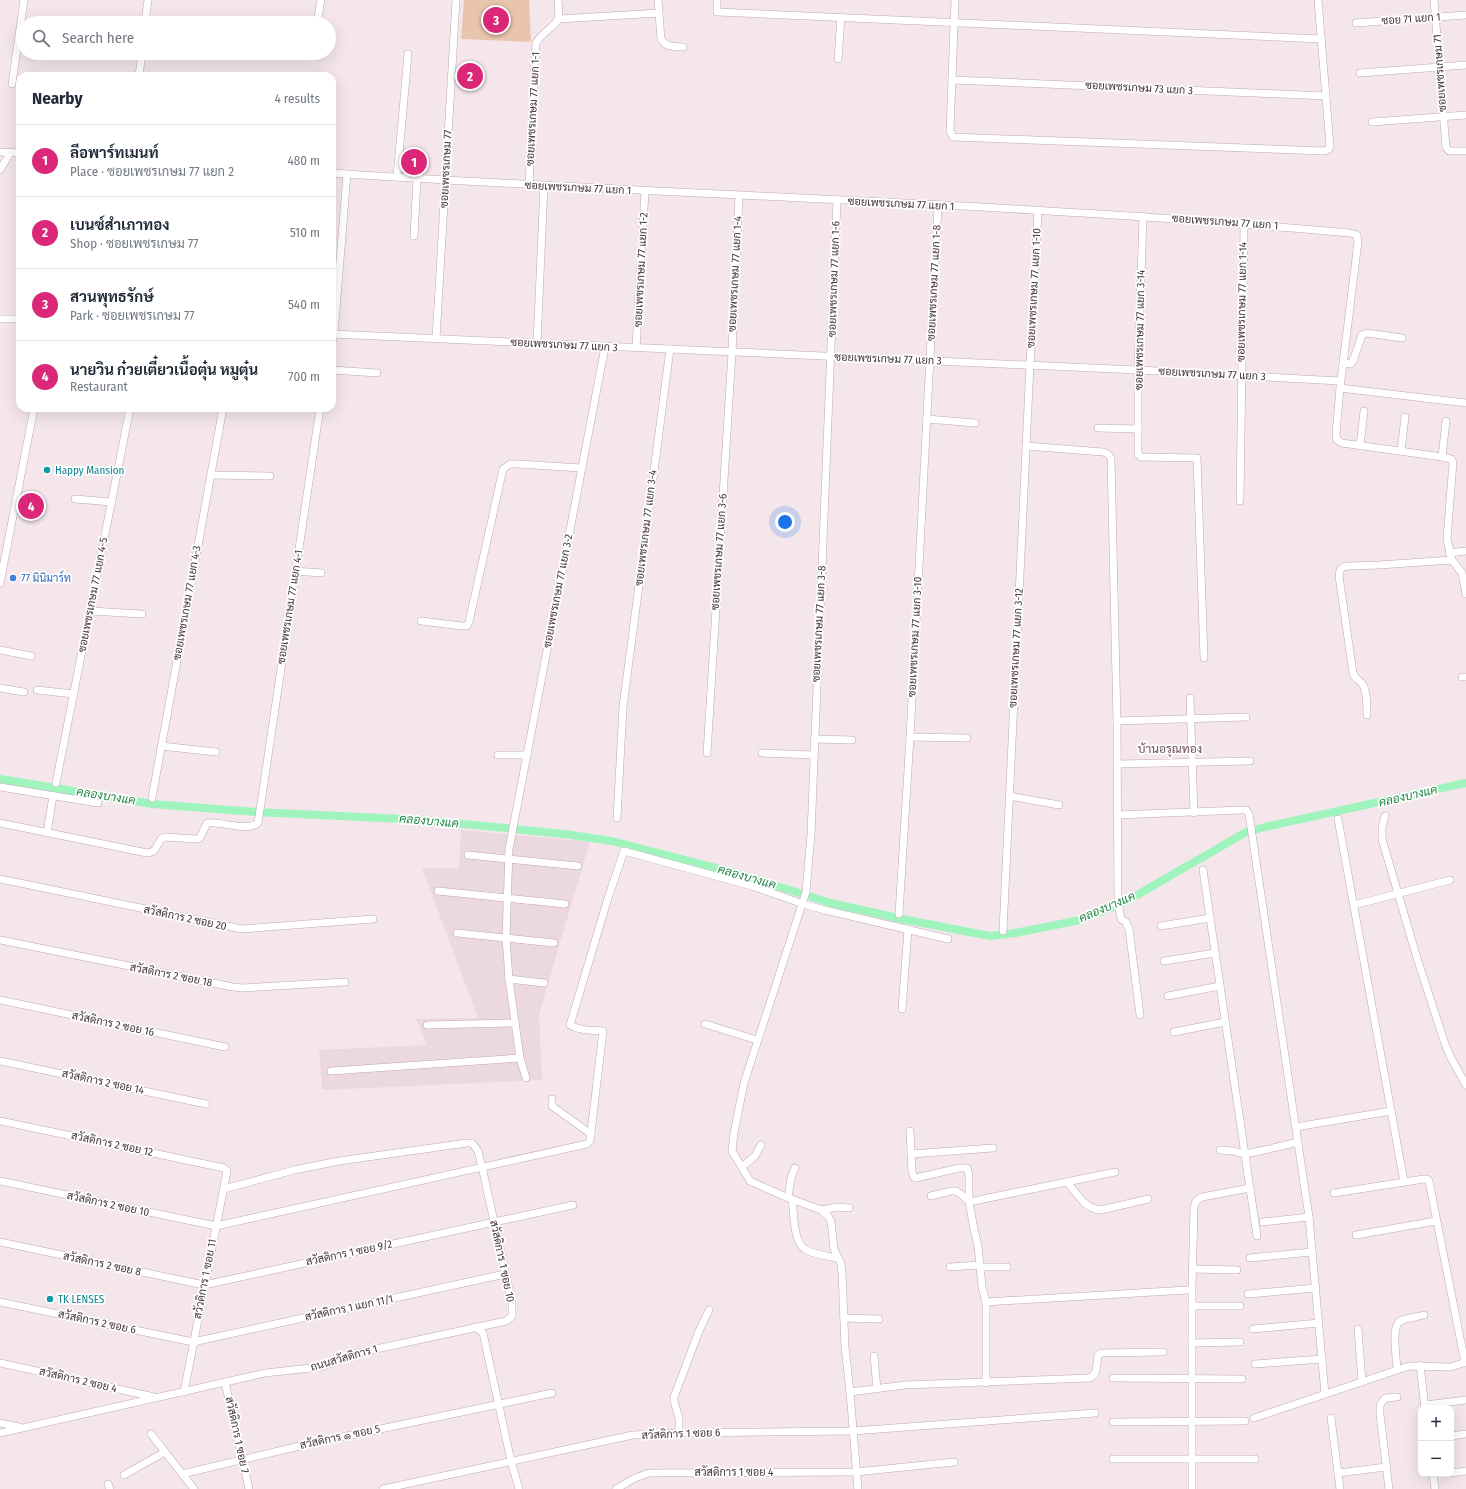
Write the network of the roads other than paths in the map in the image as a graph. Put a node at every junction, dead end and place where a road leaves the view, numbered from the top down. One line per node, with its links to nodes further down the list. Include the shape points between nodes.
1 (24, 0): 12 (street)
2 (148, 0): 13 (street)
3 (321, 0): 14 (street)
4 (456, 0): 46 (street, ซอยเพชรเกษม 77)
5 (558, 0): 18 (street)
6 (658, 0): 11 (street)
7 (717, 0): 16 (street, via 717,12)
8 (955, 0): 19 (street)
9 (1318, 0): 21 (street)
10 (1434, 0): 17 (street, ซอยเพชรเกษม 71)
11 (659, 13): 18 (street); 22 (street, via 663,43)
12 (22, 16)
13 (146, 16)
14 (318, 16)
15 (1466, 16): 17 (street, ซอย 71 แยก 1)
16 (841, 17): 19 (street); 25 (street)
17 (1436, 18): 20 (street, ซอย 71 แยก 1); 28 (street, ซอยเพชรเกษม 71)
18 (559, 19): 47 (street, ซอยเพชรเกษม 77 แยก 1-1, via 536,43)
19 (954, 23): 21 (street); 31 (street)
20 (1356, 23)
21 (1321, 39): 33 (street)
22 (683, 46)
23 (408, 54): 44 (street)
24 (16, 56): 32 (street)
25 (838, 59)
26 (141, 60): 29 (street)
27 (1466, 65): 28 (street)
28 (1440, 67): 30 (street); 35 (street, ซอยเพชรเกษม 71)
29 (140, 72)
30 (1360, 73)
31 (952, 80): 33 (street, ซอยเพชรเกษม 73 แยก 3); 33 (street, via 950,131 953,137 960,138 1324,151 1330,146)
32 (12, 84)
33 (1326, 96)
34 (1466, 115): 35 (street)
35 (1444, 117): 36 (street); 37 (street, ซอยเพชรเกษม 71, via 1446,147 1450,151)
36 (1372, 122)
37 (1466, 151)
38 (0, 152): 40 (street)
39 (16, 152): 40 (street)
40 (10, 153): 41 (street)
41 (0, 170)
42 (336, 173): 43 (street, ซอยเพชรเกษม 77 แยก 1)
43 (347, 174): 44 (street, ซอยเพชรเกษม 77 แยก 1); 57 (street)
44 (397, 177): 45 (street, ซอยเพชรเกษม 77 แยก 1)
45 (417, 179): 46 (street, ซอยเพชรเกษม 77 แยก 1); 56 (street)
46 (445, 181): 47 (street, ซอยเพชรเกษม 77 แยก 1); 62 (street, ซอยเพชรเกษม 77)
47 (529, 185): 48 (street, ซอยเพชรเกษม 77 แยก 1)
48 (544, 186): 49 (street, ซอยเพชรเกษม 77 แยก 1); 63 (street)
49 (645, 191): 50 (street, ซอยเพชรเกษม 77 แยก 1); 65 (street, ซอยเพชรเกษม 77 แยก 1-2)
50 (739, 196): 51 (street, ซอยเพชรเกษม 77 แยก 1); 67 (street, ซอยเพชรเกษม 77 แยก 1-4)
51 (837, 201): 52 (street, ซอยเพชรเกษม 77 แยก 1); 68 (street, ซอยเพชรเกษม 77 แยก 1-6)
52 (938, 206): 53 (street, ซอยเพชรเกษม 77 แยก 1); 69 (street, ซอยเพชรเกษม 77 แยก 1-8)
53 (1038, 211): 54 (street, ซอยเพชรเกษม 77 แยก 1); 71 (street, ซอยเพชรเกษม 77 แยก 1-10)
54 (1143, 216): 55 (street, ซอยเพชรเกษม 77 แยก 1); 73 (street, ซอยเพชรเกษม 77 แยก 3-14)
55 (1244, 224): 70 (street, ซอยเพชรเกษม 77 แยก 1, via 1357,235); 75 (street, ซอยเพชรเกษม 77 แยก 1-14)
56 (414, 236)
57 (336, 300)
58 (0, 319): 59 (street)
59 (16, 319)
60 (336, 334): 62 (street, ซอยเพชรเกษม 77 แยก 3)
61 (1402, 338): 70 (street, via 1367,333 1362,335 1351,364)
62 (436, 339): 63 (street, ซอยเพชรเกษม 77 แยก 3)
63 (537, 343): 64 (street, ซอยเพชรเกษม 77 แยก 3)
64 (605, 346): 65 (street, ซอยเพชรเกษม 77 แยก 3); 93 (street, ซอยเพชรเกษม 77 แยก 3-2)
65 (636, 348): 66 (street, ซอยเพชรเกษม 77 แยก 3)
66 (670, 349): 67 (street, ซอยเพชรเกษม 77 แยก 3); 145 (street, ซอยเพชรเกษม 77 แยก 3-4, via 623,707)
67 (732, 352): 68 (street, ซอยเพชรเกษม 77 แยก 3); 127 (street, ซอยเพชรเกษม 77 แยก 3-6)
68 (830, 356): 69 (street, ซอยเพชรเกษม 77 แยก 3); 123 (street, ซอยเพชรเกษม 77 แยก 3-8)
69 (930, 361): 71 (street, ซอยเพชรเกษม 77 แยก 3); 84 (street, ซอยเพชรเกษม 77 แยก 3-10)
70 (1343, 363): 76 (street)
71 (1030, 365): 73 (street, ซอยเพชรเกษม 77 แยก 3); 89 (street, ซอยเพชรเกษม 77 แยก 3-12)
72 (336, 370): 74 (street)
73 (1138, 370): 75 (street, ซอยเพชรเกษม 77 แยก 3); 88 (street, ซอยเพชรเกษม 77 แยก 3-14)
74 (377, 372)
75 (1241, 375): 76 (street, ซอยเพชรเกษม 77 แยก 3); 97 (street, ซอยเพชรเกษม 77 แยก 1-14)
76 (1340, 384): 77 (street, ซอยเพชรเกษม 77 แยก 3); 90 (street, via 1336,440)
77 (1466, 403)
78 (1364, 411): 90 (street)
79 (33, 412): 104 (street)
80 (129, 412): 98 (street, ซอยเพชรเกษม 77 แยก 4-5)
81 (222, 412): 94 (street, ซอยเพชรเกษม 77 แยก 4-3)
82 (319, 412): 102 (street, ซอยเพชรเกษม 77 แยก 4-1)
83 (1405, 417): 91 (street)
84 (927, 419): 86 (street); 121 (street, ซอยเพชรเกษม 77 แยก 3-10)
85 (1446, 421): 92 (street)
86 (975, 422)
87 (1098, 428): 88 (street)
88 (1138, 429): 111 (street, ซอยเพชรเกษม 77 แยก 3-14, via 1138,454 1141,457 1197,458)
89 (1026, 446): 120 (street, via 1103,452 1111,458); 138 (street, ซอยเพชรเกษม 77 แยก 3-12)
90 (1360, 446): 91 (street)
91 (1401, 451): 92 (street)
92 (1442, 457): 100 (street, via 1453,462 1447,531)
93 (582, 468): 108 (street, via 510,464 503,469 467,626); 130 (street, ซอยเพชรเกษม 77 แยก 3-2)
94 (211, 474): 95 (street); 125 (street, ซอยเพชรเกษม 77 แยก 4-3)
95 (270, 476)
96 (75, 498): 98 (street)
97 (1240, 501)
98 (112, 502): 106 (street, ซอยเพชรเกษม 77 แยก 4-5)
99 (1466, 551): 100 (street)
100 (1449, 553): 101 (street)
101 (1452, 560): 105 (street, via 1462,573); 117 (street, via 1349,566 1340,570 1353,673 1364,688)
102 (295, 571): 103 (street); 148 (street, ซอยเพชรเกษม 77 แยก 4-1, via 258,823 254,826 208,823 200,838 161,838 152,853)
103 (321, 574)
104 (0, 583)
105 (1466, 594)
106 (90, 611): 107 (street); 115 (street, ซอยเพชรเกษม 77 แยก 4-5)
107 (142, 614)
108 (421, 621)
109 (0, 650): 110 (street)
110 (31, 656)
111 (1204, 658)
112 (0, 688): 114 (street)
113 (37, 690): 115 (street)
114 (24, 692)
115 (74, 694): 135 (street, ซอยเพชรเกษม 77 แยก 4-5)
116 (1190, 698): 119 (street)
117 (1367, 714)
118 (1246, 717): 119 (street)
119 (1191, 719): 120 (street); 133 (street)
120 (1117, 721): 134 (street)
121 (910, 737): 122 (street); 161 (street, ซอยเพชรเกษม 77 แยก 3-10)
122 (967, 738)
123 (814, 739): 124 (street); 131 (street, ซอยเพชรเกษม 77 แยก 3-8)
124 (852, 740)
125 (161, 746): 126 (street); 139 (street, ซอยเพชรเกษม 77 แยก 4-3)
126 (216, 752)
127 (706, 753)
128 (762, 753): 131 (street)
129 (498, 755): 130 (street)
130 (527, 755): 150 (street, ซอยเพชรเกษม 77 แยก 3-2)
131 (813, 755): 159 (street, ซอยเพชรเกษม 77 แยก 3-8, via 810,857)
132 (1250, 761): 133 (street)
133 (1192, 762): 134 (street); 142 (street)
134 (1118, 764): 143 (street)
135 (56, 783)
136 (0, 788): 137 (street)
137 (53, 796): 140 (street); 148 (street)
138 (1009, 796): 141 (street); 166 (street, ซอยเพชรเกษม 77 แยก 3-12)
139 (152, 798)
140 (98, 803)
141 (1059, 805)
142 (1194, 813): 143 (street); 198 (street, via 1246,810 1249,814)
143 (1117, 815): 181 (street, via 1120,918 1129,928)
144 (1385, 816): 156 (street, via 1382,839)
145 (617, 818)
146 (1338, 819): 160 (street)
147 (0, 823): 148 (street)
148 (47, 833)
149 (468, 855): 150 (street)
150 (509, 860): 151 (street); 157 (street, ซอยเพชรเกษม 77 แยก 3-2)
151 (578, 866)
152 (1203, 870): 162 (street)
153 (0, 879): 163 (street, สวัสดิการ 2 ซอย 20, via 242,930)
154 (1450, 880): 156 (street)
155 (438, 891): 157 (street)
156 (1398, 893): 160 (street); 193 (street, via 1445,1044)
157 (506, 898): 158 (street); 168 (street, ซอยเพชรเกษม 77 แยก 3-2)
158 (565, 904)
159 (802, 904): 165 (street); 187 (street, ซอยเพชรเกษม 77 แยก 3-8); 200 (street, via 752,886 624,851 570,1025 583,1030 603,1031)
160 (1354, 906): 196 (street)
161 (899, 914)
162 (1210, 918): 164 (street); 172 (street)
163 (373, 919)
164 (1161, 926)
165 (908, 929): 169 (street); 180 (street)
166 (1003, 930)
167 (457, 933): 168 (street)
168 (506, 938): 171 (street); 174 (street, ซอยเพชรเกษม 77 แยก 3-2)
169 (948, 939)
170 (0, 940): 175 (street, สวัสดิการ 2 ซอย 18, via 233,987)
171 (554, 943)
172 (1215, 953): 173 (street); 177 (street)
173 (1164, 961)
174 (509, 980): 176 (street); 183 (street, ซอยเพชรเกษม 77 แยก 3-2)
175 (345, 982)
176 (544, 983)
177 (1220, 986): 178 (street); 182 (street)
178 (1168, 996)
179 (0, 1000): 188 (street, สวัสดิการ 2 ซอย 16)
180 (902, 1009)
181 (1140, 1015)
182 (1225, 1022): 186 (street); 206 (street)
183 (515, 1023): 185 (street); 189 (street, ซอยเพชรเกษม 77 แยก 3-2)
184 (705, 1024): 187 (street)
185 (427, 1025)
186 (1174, 1032)
187 (757, 1040): 207 (street, ซอยเพชรเกษม 77 แยก 3-8, via 744,1083 732,1151)
188 (225, 1047)
189 (520, 1058): 191 (street); 192 (street, ซอยเพชรเกษม 77 แยก 3-2)
190 (0, 1061): 195 (street, สวัสดิการ 2 ซอย 14)
191 (331, 1071)
192 (526, 1078)
193 (1466, 1085)
194 (552, 1099): 200 (street, via 552,1106)
195 (206, 1104)
196 (1391, 1111): 198 (street); 214 (street)
197 (0, 1121): 208 (street, สวัสดิการ 2 ซอย 12)
198 (1296, 1127): 201 (street)
199 (910, 1131): 205 (street)
200 (591, 1134): 209 (street, via 590,1141 583,1146)
201 (1298, 1142): 206 (street); 225 (street)
202 (761, 1144): 207 (street, via 755,1156)
203 (993, 1148): 205 (street)
204 (1220, 1150): 206 (street)
205 (911, 1154): 221 (street, via 912,1172 916,1178 967,1168)
206 (1245, 1154): 215 (street)
207 (742, 1167): 219 (street, ซอยเพชรเกษม 77 แยก 3-8, via 750,1181)
208 (224, 1168): 216 (street, สวัวดิการ 1 ซอย 11)
209 (482, 1168): 216 (street, สวัสดิการ 1 ซอย 10, via 478,1151 472,1144 467,1143 324,1164); 226 (street, สวัสดิการ 1 ซอย 10); 229 (street)
210 (795, 1168): 219 (street)
211 (1115, 1172): 213 (street)
212 (0, 1181): 229 (street, สวัสดิการ 2 ซอย 10)
213 (1067, 1182): 220 (street, via 1087,1205 1094,1209 1101,1210); 221 (street)
214 (1404, 1182): 217 (street); 227 (street, via 1424,1179 1429,1181)
215 (1250, 1188): 231 (street); 239 (street, via 1202,1197 1196,1201)
216 (224, 1189): 229 (street, สวัวดิการ 1 ซอย 11)
217 (1334, 1194)
218 (931, 1196): 221 (street, via 951,1191 961,1194)
219 (790, 1198): 224 (street, ซอยเพชรเกษม 77 แยก 3-8); 234 (street, via 801,1246 813,1253)
220 (1148, 1199)
221 (969, 1202): 236 (street)
222 (572, 1205): 226 (street, สวัสดิการ 1 ซอย 9/2)
223 (849, 1208): 224 (street)
224 (821, 1210): 234 (street, via 830,1221 834,1249)
225 (1310, 1217): 228 (street); 233 (street)
226 (494, 1221): 241 (street, สวัสดิการ 1 ซอย 10); 242 (street, สวัสดิการ 1 ซอย 9/2)
227 (1436, 1221): 230 (street); 265 (street)
228 (1263, 1222)
229 (216, 1226): 242 (street, สวัวดิการ 1 ซอย 11)
230 (1356, 1235)
231 (1257, 1236)
232 (0, 1242): 242 (street, สวัสดิการ 2 ซอย 8)
233 (1312, 1252): 235 (street); 243 (street)
234 (838, 1258): 252 (street, via 842,1273)
235 (1250, 1258)
236 (980, 1266): 237 (street); 238 (street); 247 (street)
237 (1007, 1266)
238 (950, 1267)
239 (1192, 1269): 240 (street); 248 (street)
240 (1237, 1270)
241 (505, 1274): 255 (street, สวัสดิการ 1 ซอย 10, via 512,1303 512,1316 506,1321); 258 (street, สวัสดิการ 1 แยก 11/1)
242 (204, 1285): 258 (street, สวัวดิการ 1 ซอย 11)
243 (1316, 1288): 245 (street); 254 (street)
244 (1187, 1290): 247 (street)
245 (1248, 1294)
246 (0, 1302): 258 (street, สวัสดิการ 2 ซอย 6)
247 (986, 1302): 274 (street)
248 (1192, 1306): 249 (street); 260 (street)
249 (1240, 1306)
250 (709, 1310): 296 (street, via 674,1397 679,1418)
251 (1424, 1315): 268 (street, via 1400,1321 1396,1326)
252 (844, 1318): 253 (street); 277 (street)
253 (879, 1319)
254 (1319, 1323): 256 (street); 263 (street)
255 (475, 1327): 272 (street, ถนนสวัสดิการ 1, via 374,1348 320,1367 265,1373); 283 (street, via 483,1333)
256 (1253, 1329)
257 (1358, 1329): 273 (street)
258 (193, 1342): 276 (street, สวัวดิการ 1 ซอย 11)
259 (1240, 1342): 260 (street)
260 (1192, 1343): 270 (street)
261 (1163, 1352): 274 (street, via 1102,1353 1098,1355 1096,1372 1089,1378)
262 (874, 1356): 275 (street)
263 (1322, 1359): 266 (street); 279 (street)
264 (0, 1363): 281 (street, สวัสดิการ 2 ซอย 4)
265 (1465, 1363): 267 (street, via 1451,1367)
266 (1255, 1364)
267 (1420, 1365): 268 (street); 284 (street)
268 (1397, 1370): 273 (street)
269 (1113, 1378): 270 (street)
270 (1192, 1379): 271 (street); 291 (street)
271 (1242, 1379)
272 (225, 1382): 276 (street, ถนนสวัสดิการ 1); 301 (street, สวัสดิการ 1 ซอย 7)
273 (1362, 1382): 279 (street)
274 (986, 1383): 275 (street)
275 (877, 1389): 277 (street)
276 (184, 1392): 281 (street, ถนนสวัสดิการ 1)
277 (850, 1392): 294 (street)
278 (552, 1393): 283 (street, สวัสดิการ ๑ ซอย 5)
279 (1325, 1394): 287 (street)
280 (1397, 1397): 307 (street, via 1385,1398 1380,1405)
281 (156, 1398): 293 (street, ถนนสวัสดิการ 1)
282 (1466, 1400): 285 (street)
283 (498, 1403): 301 (street, สวัสดิการ ๑ ซอย 5); 305 (street)
284 (1425, 1405)
285 (1432, 1405)
286 (1095, 1413): 294 (street, สวัสดิการ 1 ซอย 6)
287 (1254, 1418)
288 (1331, 1418): 311 (street)
289 (1245, 1421): 291 (street)
290 (1112, 1422): 291 (street)
291 (1192, 1422): 304 (street)
292 (0, 1423): 293 (street)
293 (22, 1427): 295 (street, ถนนสวัสดิการ 1)
294 (853, 1431): 296 (street, สวัสดิการ 1 ซอย 6); 309 (street)
295 (0, 1432)
296 (679, 1433): 305 (street, สวัสดิการ 1 ซอย 6, via 629,1436)
297 (151, 1434): 300 (street)
298 (1466, 1434): 299 (street)
299 (1454, 1436)
300 (165, 1452): 312 (street); 313 (street)
301 (241, 1459): 312 (street, สวัสดิการ ๑ ซอย 5); 316 (street, สวัสดิการ 1 ซอย 7)
302 (1112, 1459): 304 (street)
303 (1255, 1459): 304 (street)
304 (1192, 1460): 321 (street)
305 (511, 1461): 317 (street, สวัสดิการ 1 ซอย 6); 318 (street)
306 (954, 1462): 309 (street, สวัสดิการ 1 ซอย 4)
307 (1386, 1467): 311 (street); 323 (street)
308 (1466, 1471): 310 (street)
309 (856, 1472): 319 (street, สวัสดิการ 1 ซอย 4, via 649,1473 642,1474); 320 (street)
310 (1454, 1472)
311 (1338, 1473): 322 (street)
312 (182, 1474): 315 (street)
313 (124, 1475)
314 (1436, 1477): 324 (street)
315 (194, 1489)
316 (249, 1489)
317 (383, 1489)
318 (519, 1489)
319 (616, 1489)
320 (858, 1489)
321 (1192, 1489)
322 (1340, 1489)
323 (1389, 1489)
324 (1435, 1489)

